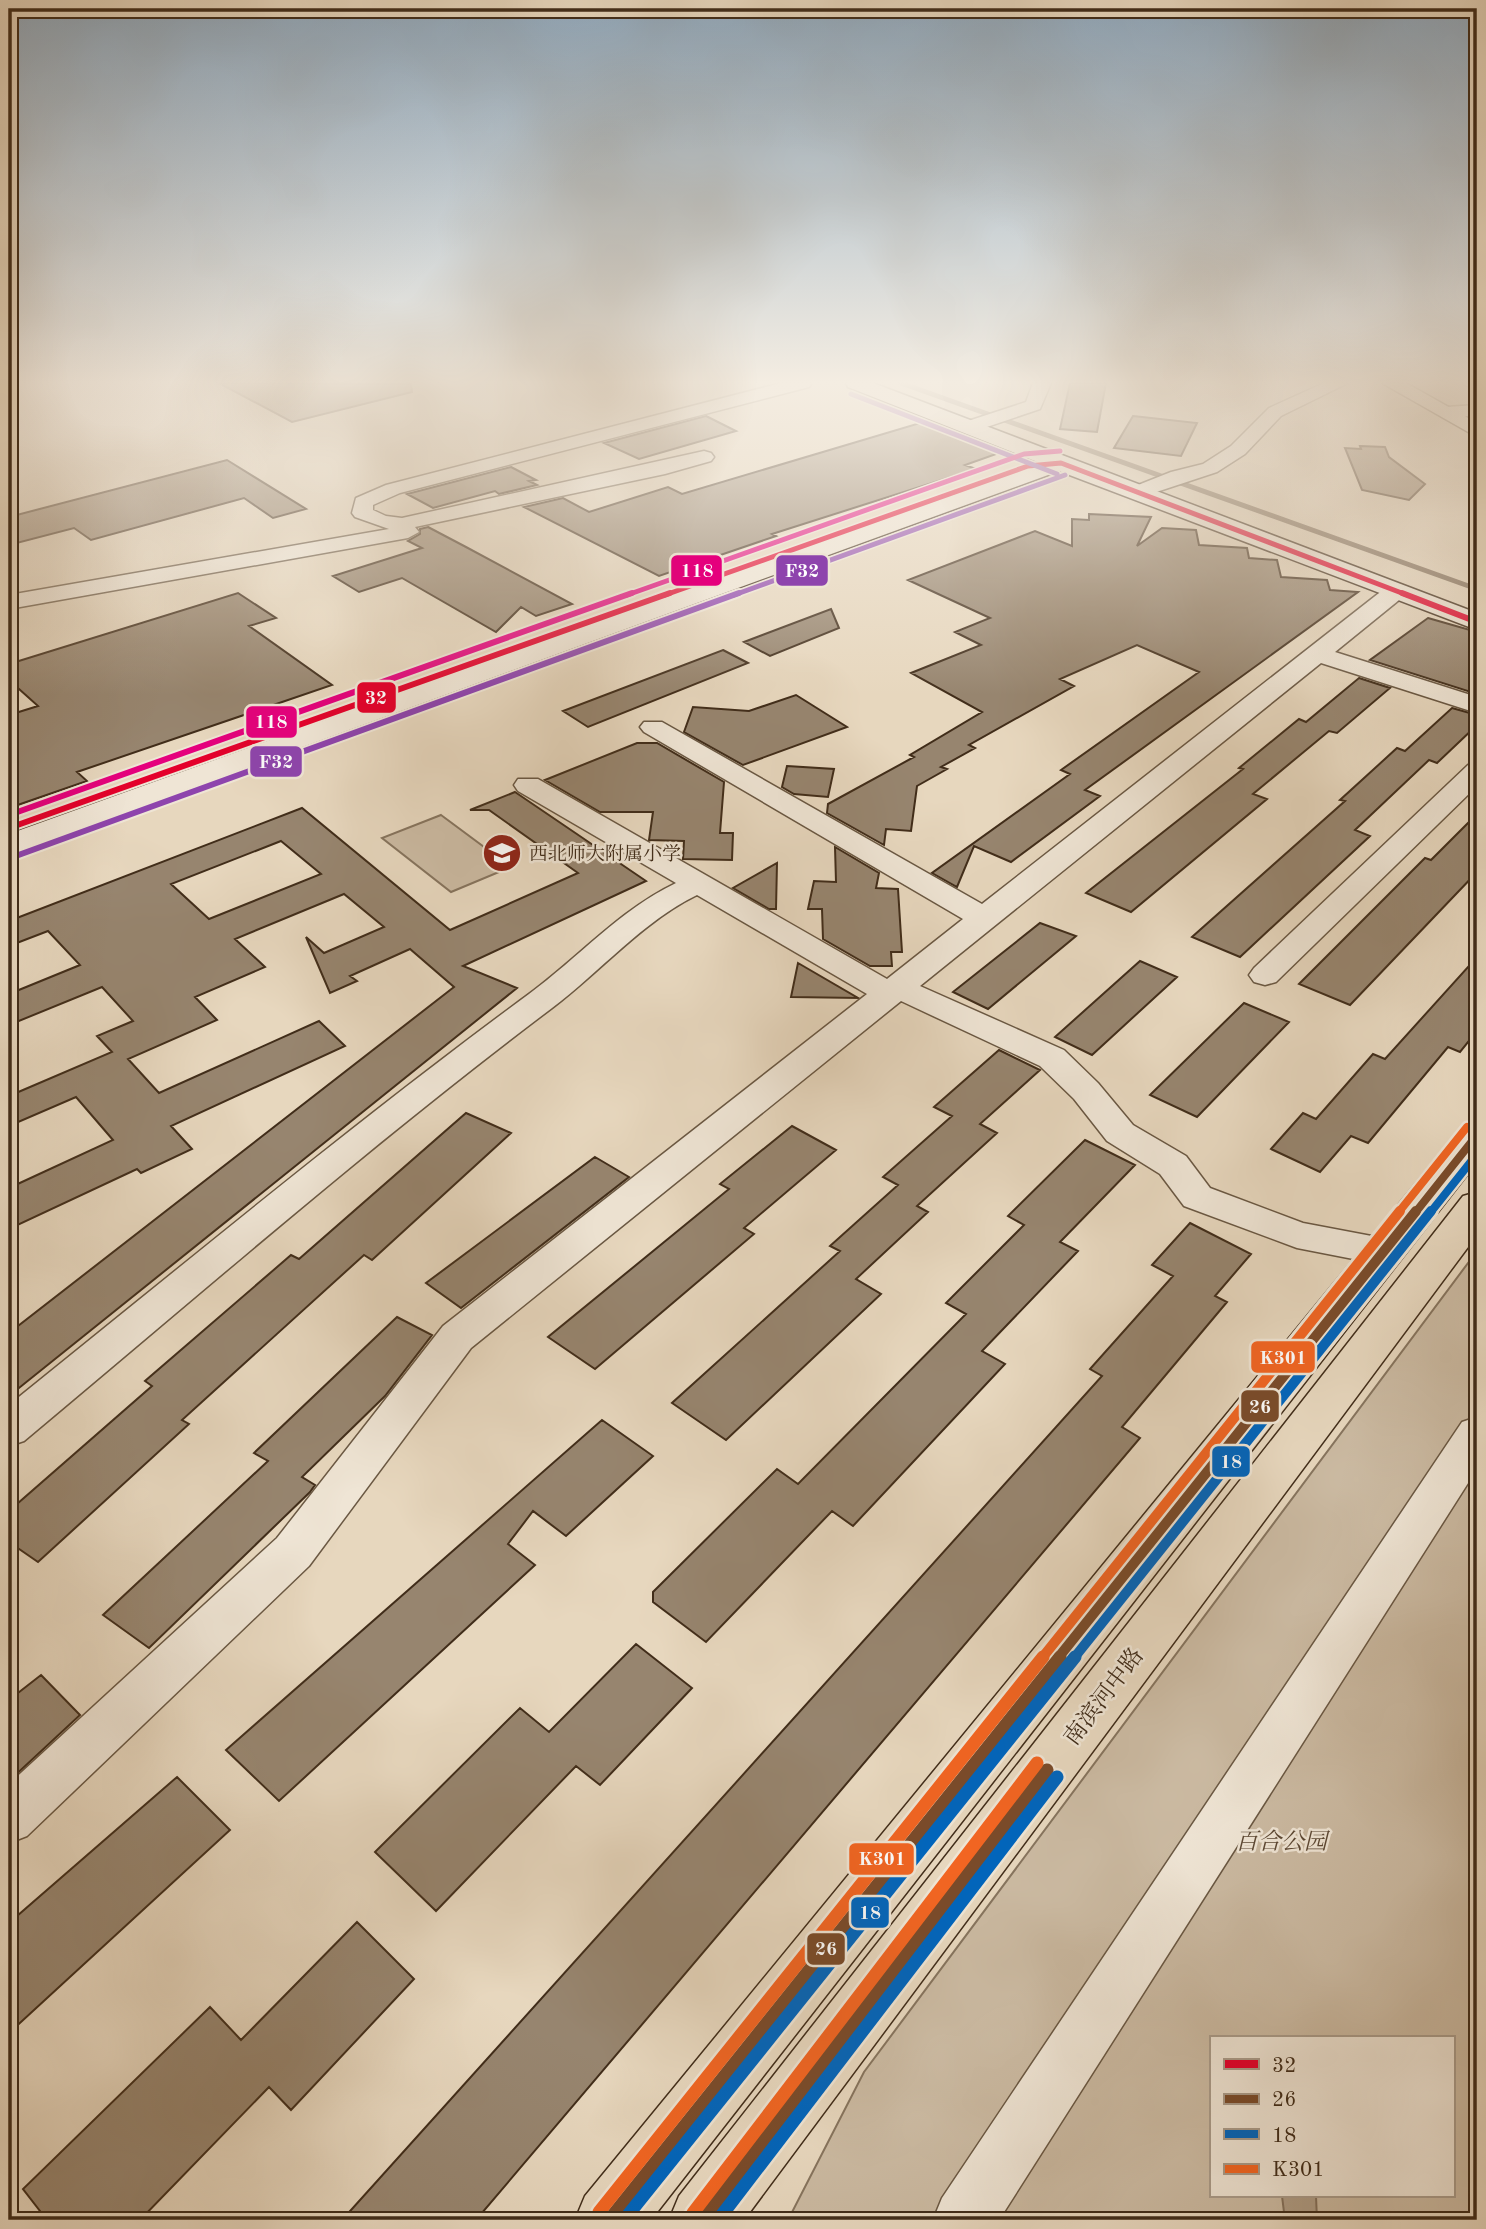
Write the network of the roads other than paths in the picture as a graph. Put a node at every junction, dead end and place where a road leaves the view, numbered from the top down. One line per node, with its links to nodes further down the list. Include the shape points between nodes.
1 (400, 487): 2 (street, via 363,502 362,513 402,524)
2 (567, 487)
3 (969, 487): 17 (street)
4 (995, 487): 18 (street)
5 (1120, 487): 7 (street)
6 (1150, 487): 7 (street)
7 (1135, 493): 9 (street)
8 (488, 517): 10 (street)
9 (1396, 591): 11 (street); 12 (street)
10 (9, 603)
11 (1477, 622)
12 (1317, 654): 13 (street); 20 (street)
13 (1477, 705)
14 (653, 727): 20 (street)
15 (1477, 771): 21 (street)
16 (528, 785): 19 (street)
17 (9, 828)
18 (9, 845)
19 (699, 883): 22 (street); 26 (street, via 657,904 573,977 440,1076)
20 (985, 919): 22 (street)
21 (1265, 975)
22 (895, 991): 25 (street, via 1052,1058 1119,1133 1172,1165 1196,1197 1297,1235); 28 (street, via 457,1337 293,1552)
23 (1477, 1135): 25 (highway)
24 (1477, 1206): 30 (highway, 南滨河中路)
25 (1384, 1251): 29 (highway)
26 (9, 1429)
27 (1477, 1434): 31 (street)
28 (9, 1818)
29 (610, 2220)
30 (703, 2220)
31 (964, 2220)

